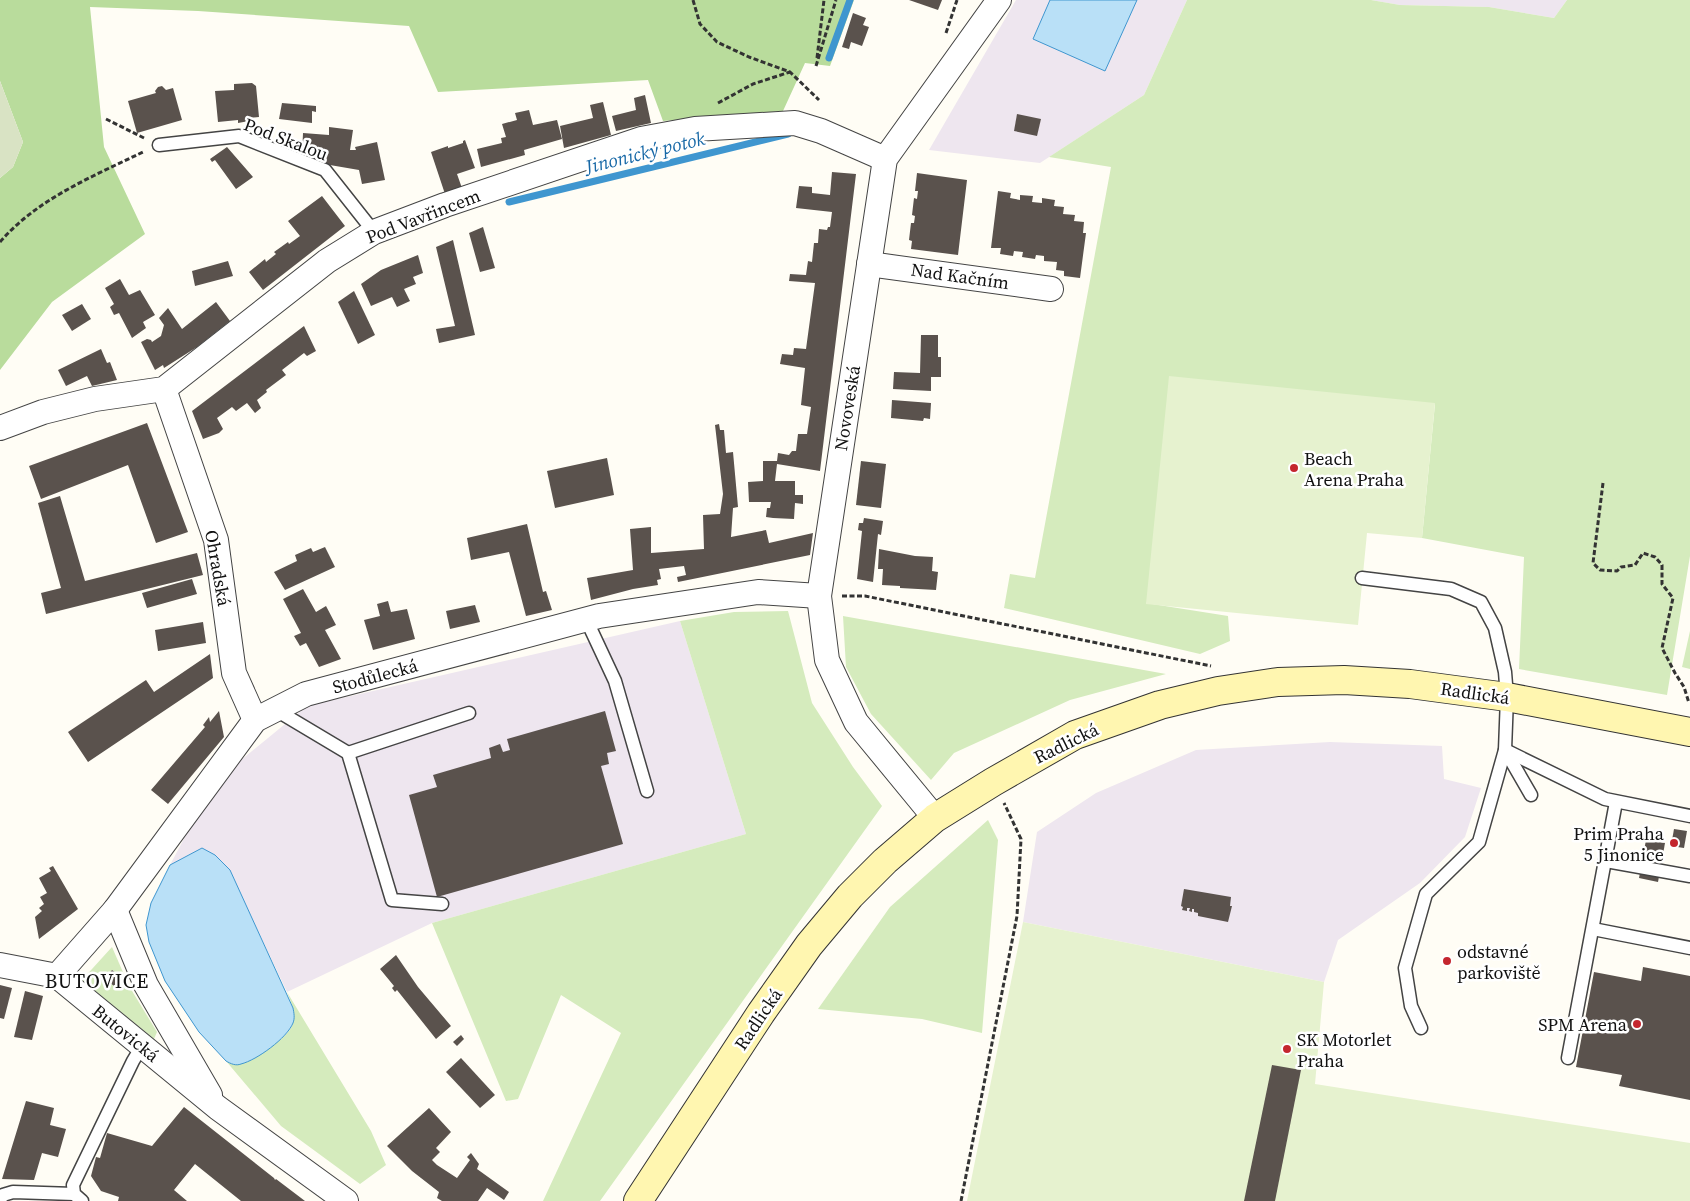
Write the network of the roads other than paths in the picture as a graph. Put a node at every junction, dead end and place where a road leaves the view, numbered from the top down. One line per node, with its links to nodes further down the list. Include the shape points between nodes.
1 (999, 0): 3 (street, Novoveská)
2 (159, 145): 4 (lane, Pod Skalou, via 239,136 325,170)
3 (885, 159): 4 (street, Pod Vavřincem, via 795,123 695,129 641,139); 5 (street, Novoveská)
4 (374, 232): 7 (street, Pod Vavřincem, via 327,261)
5 (869, 264): 6 (street, Nad Kačním); 10 (street, Novoveská)
6 (1051, 289)
7 (164, 389): 8 (street, Pod Vavřincem, via 78,403); 14 (street, Ohradská, via 216,540 234,673)
8 (0, 428)
9 (1362, 578): 12 (lane, via 1452,589 1481,602 1496,628)
10 (819, 596): 11 (street, Stodůlecká, via 758,592); 22 (street, Novoveská, via 827,660 856,722)
11 (586, 619): 14 (street, Stodůlecká, via 306,694); 18 (lane, via 615,681)
12 (1507, 697): 15 (main road, Radlická); 16 (lane); 22 (main road, Radlická, via 1410,684 1344,680 1278,682 1218,691 1160,705 1075,736)
13 (469, 713): 17 (lane)
14 (266, 715): 17 (lane); 26 (street, Stodůlecká)
15 (1690, 732)
16 (1504, 750): 19 (lane); 20 (lane); 31 (lane, via 1479,842 1426,894 1405,968 1411,1006)
17 (348, 753): 25 (lane, via 392,900)
18 (647, 790)
19 (1531, 795)
20 (1616, 802): 21 (lane); 23 (lane)
21 (1690, 816)
22 (935, 818): 38 (main road, Radlická, via 865,880 809,945)
23 (1606, 861): 24 (lane); 27 (lane)
24 (1690, 876)
25 (442, 904)
26 (115, 910): 30 (street, Stodůlecká); 34 (street, Butovická, via 146,985)
27 (1593, 929): 28 (lane); 33 (lane)
28 (1690, 948)
29 (0, 965): 30 (street, Butovická)
30 (57, 976): 32 (street, Butovická)
31 (1421, 1028)
32 (142, 1046): 34 (street, Butovická); 35 (lane, via 73,1185)
33 (1568, 1058)
34 (218, 1108): 37 (street, Butovická)
35 (78, 1198): 36 (lane, via 13,1192 3,1195)
36 (0, 1200)
37 (346, 1201)
38 (638, 1201)

